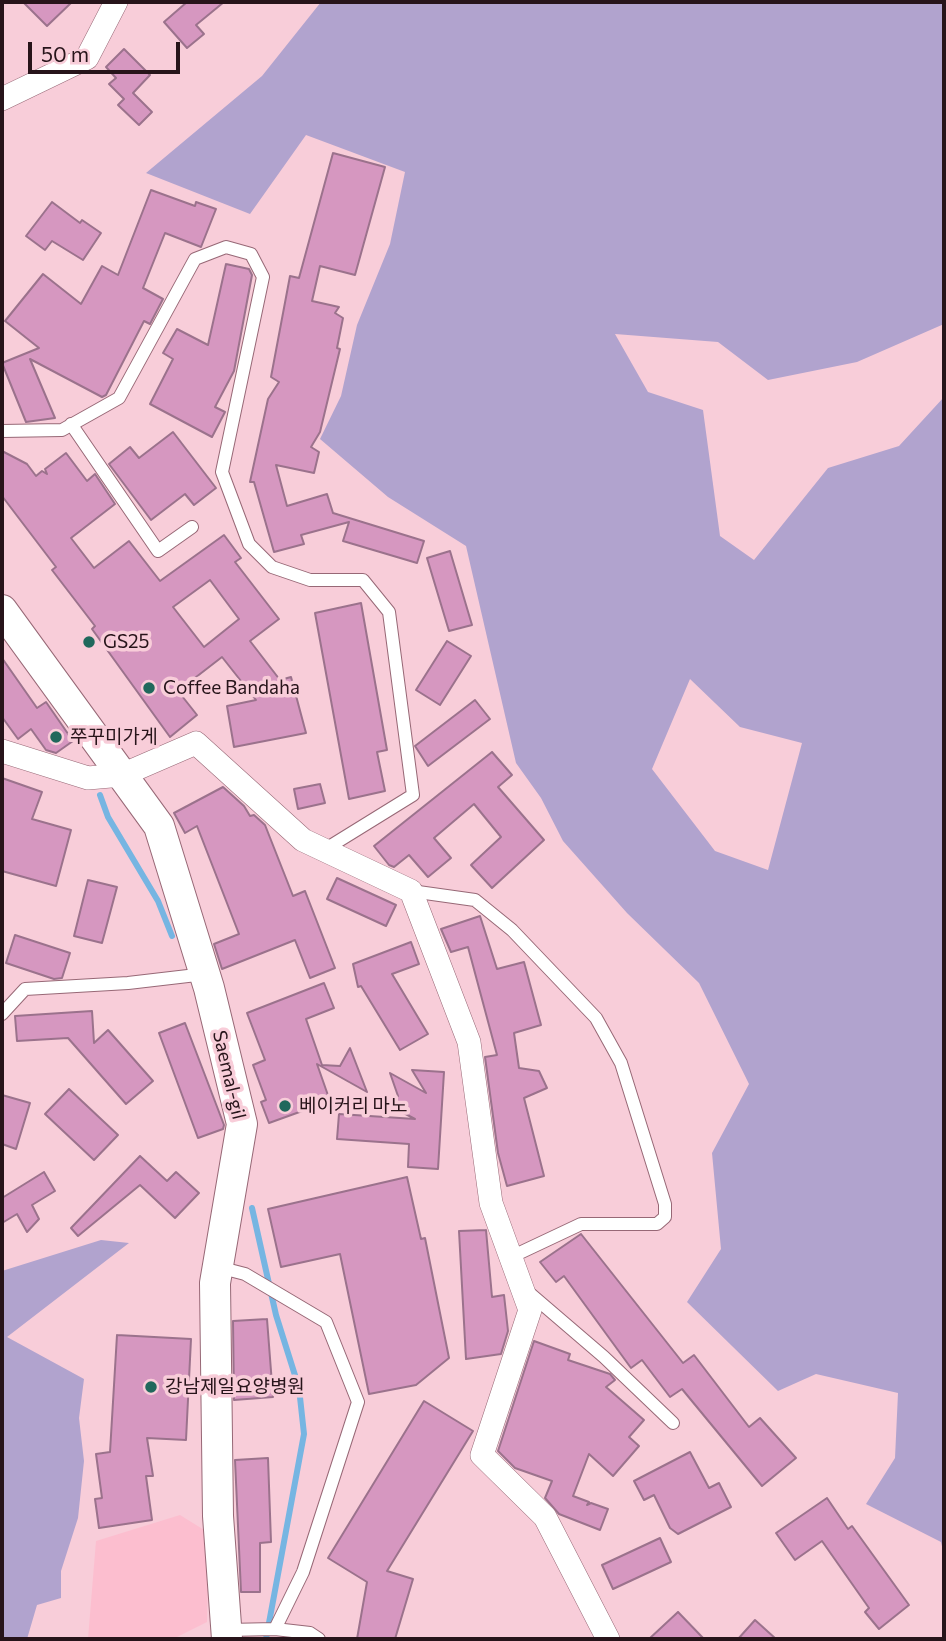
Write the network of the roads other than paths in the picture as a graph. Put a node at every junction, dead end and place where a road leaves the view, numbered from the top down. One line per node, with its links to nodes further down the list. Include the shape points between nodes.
1 (116, 2): 2 (street, via 87,58)
2 (2, 99)
3 (71, 424): 4 (lane, via 62,429); 5 (lane, via 158,551); 9 (lane, via 119,398 195,259 226,247 251,254 263,277 222,472 249,544 272,567 310,580 363,580 388,612 413,795)
4 (2, 431)
5 (192, 527)
6 (2, 610): 8 (street, Saemal-gil)
7 (2, 751): 8 (street, via 88,778)
8 (122, 775): 9 (street, via 196,743 303,840); 11 (street, Saemal-gil, via 159,825)
9 (324, 850): 10 (street)
10 (411, 891): 13 (street, via 469,1042 491,1203); 13 (lane, via 475,900 512,930 596,1018 621,1063 665,1204 665,1217 657,1224 581,1224)
11 (205, 974): 12 (lane, via 25,989); 14 (street, Saemal-gil, via 242,1124)
12 (2, 1014)
13 (511, 1257): 15 (street)
14 (231, 1270): 17 (lane, via 326,1322 358,1402 303,1572); 18 (street, Saemal-gil, via 215,1283 218,1503)
15 (521, 1286): 16 (lane); 20 (street, via 530,1310 482,1455 545,1517)
16 (673, 1423)
17 (274, 1629): 18 (lane); 19 (lane, via 310,1633)
18 (236, 1633)
19 (319, 1639)
20 (608, 1639)

